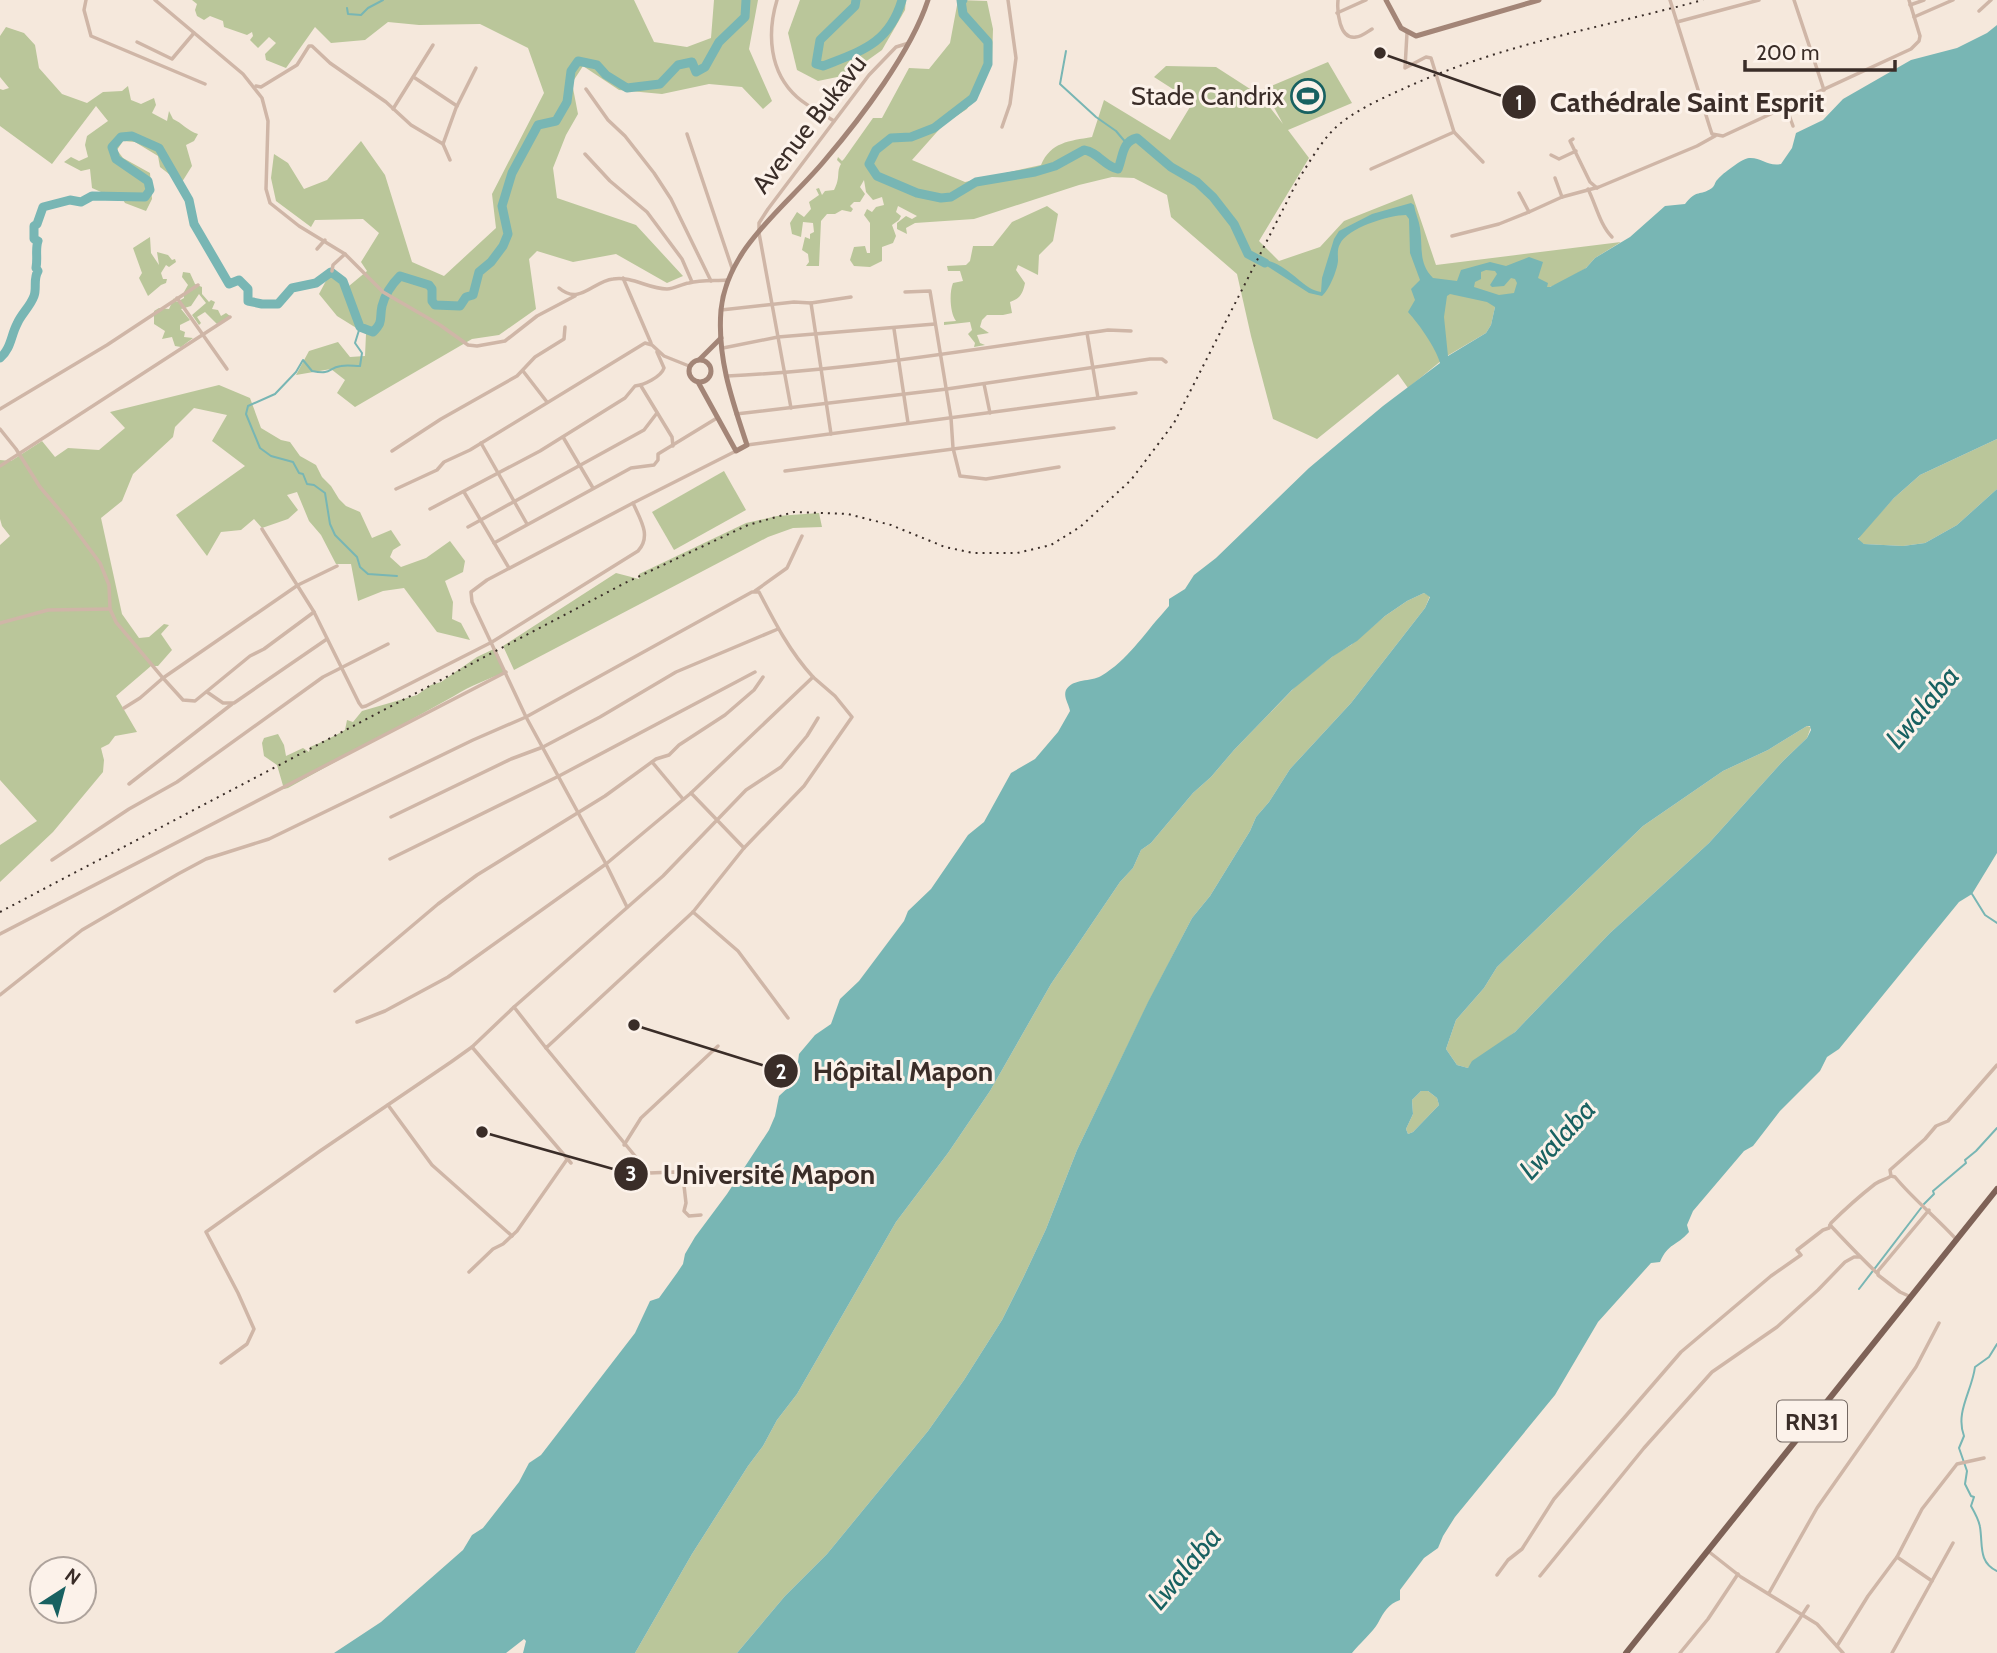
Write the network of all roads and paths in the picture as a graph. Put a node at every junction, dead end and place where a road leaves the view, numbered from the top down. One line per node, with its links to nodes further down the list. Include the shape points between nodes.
1 (86, 0): 30 (street, via 90,35)
2 (155, 0): 23 (street)
3 (777, 0): 37 (street, via 770,39 782,77 796,97)
4 (928, 0): 25 (street)
5 (1009, 0): 39 (street, via 1016,58)
6 (1338, 0): 19 (street)
7 (1366, 0): 19 (street)
8 (1386, 0): 24 (street)
9 (1539, 0): 17 (street)
10 (1670, 0): 21 (street)
11 (1759, 0): 21 (street)
12 (1794, 0): 33 (street)
13 (1924, 0): 16 (street)
14 (1952, 0): 20 (street)
15 (1991, 0): 18 (street)
16 (1909, 2): 20 (street)
17 (1519, 3): 24 (street, via 1419,36)
18 (1979, 11)
19 (1337, 13): 22 (street, via 1349,37)
20 (1914, 17): 33 (street, via 1920,36 1911,49)
21 (1677, 22): 42 (street)
22 (1372, 29)
23 (194, 33): 26 (street, via 171,60); 31 (street)
24 (1406, 33): 40 (street, via 1405,68 1431,58)
25 (909, 42): 37 (street, Avenue Bukavu, via 896,47 878,65); 57 (street, via 826,160)
26 (137, 43)
27 (433, 45): 29 (street)
28 (476, 68): 34 (street)
29 (415, 78): 34 (street); 36 (street)
30 (205, 84)
31 (254, 86): 36 (street, via 261,87 297,65 311,46); 60 (street, via 267,111 266,190 270,203)
32 (586, 89): 67 (street, via 671,199)
33 (1824, 90): 35 (street)
34 (457, 106): 44 (street)
35 (1786, 107): 38 (street); 42 (street)
36 (393, 109): 44 (street)
37 (834, 121): 57 (street, Avenue Bukavu, via 768,209 759,223)
38 (1793, 126)
39 (1003, 127)
40 (1454, 132): 49 (street); 50 (street)
41 (687, 134): 63 (street)
42 (1715, 136): 52 (street)
43 (1573, 139): 45 (street)
44 (443, 144): 48 (street)
45 (1576, 151): 47 (street, via 1559,159); 52 (street)
46 (585, 154): 68 (street, via 647,212)
47 (1551, 155)
48 (450, 160)
49 (1483, 162)
50 (1371, 169)
51 (1555, 178): 55 (street)
52 (1597, 188): 53 (street)
53 (1588, 189): 55 (street); 59 (street, via 1602,225)
54 (1519, 193): 56 (street)
55 (1562, 197): 56 (street)
56 (1529, 212): 58 (street)
57 (759, 233): 63 (street); 76 (street, Avenue Bukavu)
58 (1452, 236)
59 (1612, 237)
60 (325, 240): 61 (street); 62 (street)
61 (317, 249)
62 (345, 254): 64 (street); 72 (street, via 383,292 468,345 505,341 537,316)
63 (732, 268): 66 (street)
64 (332, 271)
65 (623, 278): 68 (street, via 667,289); 72 (street, via 607,280); 88 (street)
66 (727, 280): 67 (street); 77 (street)
67 (711, 281): 68 (street)
68 (692, 282)
69 (198, 285): 74 (street)
70 (559, 288): 72 (street)
71 (905, 292): 79 (street, via 930,290)
72 (575, 296)
73 (851, 297): 75 (street)
74 (177, 298): 84 (street); 114 (street)
75 (811, 303): 76 (street); 85 (street)
76 (773, 306): 77 (street); 86 (street, Avenue Bukavu)
77 (721, 310): 87 (street)
78 (230, 317): 84 (street)
79 (935, 324): 81 (street); 91 (street)
80 (565, 327): 100 (street, via 564,339 535,357)
81 (894, 329): 85 (street); 94 (street)
82 (1131, 331): 83 (street)
83 (1087, 333): 91 (street); 97 (street)
84 (203, 335): 99 (street); 131 (street)
85 (816, 335): 86 (street); 98 (street)
86 (778, 337): 89 (street); 102 (street, Avenue Bukavu)
87 (721, 338): 89 (street); 93 (street)
88 (652, 345): 90 (street); 111 (street, via 645,343)
89 (721, 349): 92 (street)
90 (656, 350): 96 (street); 106 (street, via 664,371)
91 (940, 354): 94 (street); 107 (street)
92 (722, 357): 101 (street); 103 (street)
93 (700, 359): 96 (street); 101 (street, via 708,362)
94 (898, 359): 98 (street); 109 (street)
95 (1166, 362): 97 (street, via 1150,359)
96 (689, 366): 104 (street, via 690,376)
97 (1093, 367): 105 (street); 110 (street)
98 (821, 368): 102 (street); 112 (street)
99 (227, 369)
100 (523, 372): 111 (street); 129 (street)
101 (711, 372): 103 (street); 104 (street, via 706,381)
102 (785, 372): 103 (street); 113 (street, Avenue Bukavu)
103 (724, 376): 117 (street)
104 (698, 382): 118 (street)
105 (985, 384): 107 (street); 116 (street)
106 (641, 386): 115 (street); 124 (street)
107 (947, 389): 109 (street); 119 (street)
108 (1136, 393): 110 (street)
109 (904, 394): 112 (street); 120 (street)
110 (1098, 398): 116 (street)
111 (547, 402): 125 (street)
112 (827, 404): 113 (street); 123 (street)
113 (791, 408): 117 (street)
114 (0, 409)
115 (657, 413): 127 (street); 132 (street, via 645,430)
116 (990, 413): 119 (street)
117 (736, 414): 126 (street)
118 (717, 418): 127 (street); 130 (street)
119 (951, 418): 120 (street); 128 (street)
120 (908, 424): 123 (street)
121 (1114, 428): 128 (street)
122 (0, 429): 131 (street)
123 (831, 434): 126 (street)
124 (564, 436): 132 (street); 136 (street)
125 (481, 443): 136 (street); 138 (street)
126 (747, 445): 130 (street)
127 (673, 446): 137 (street, via 658,454 654,465 631,468)
128 (953, 447): 134 (street, via 962,478 986,479); 135 (street)
129 (392, 451)
130 (736, 451): 141 (street)
131 (19, 454): 133 (street); 153 (street, via 100,563 109,585)
132 (580, 465): 137 (street); 140 (street)
133 (0, 466)
134 (1059, 467)
135 (785, 471)
136 (499, 473): 139 (street); 140 (street)
137 (593, 488): 144 (street)
138 (396, 489)
139 (464, 492): 142 (street); 143 (street)
140 (513, 502): 143 (street); 144 (street)
141 (633, 503): 150 (street); 158 (street, via 644,528 645,540 638,551)
142 (430, 509)
143 (481, 520): 145 (street); 148 (street)
144 (527, 524): 148 (street)
145 (468, 527)
146 (262, 529): 151 (street)
147 (802, 536): 152 (street, via 787,568)
148 (494, 543): 150 (street)
149 (337, 566): 151 (street)
150 (509, 568): 158 (street, via 471,592)
151 (298, 585): 154 (street); 163 (street)
152 (755, 592): 156 (street); 169 (street)
153 (110, 609): 155 (street, via 48,610); 163 (street)
154 (314, 612): 157 (street); 166 (street)
155 (0, 622)
156 (778, 629): 165 (street); 171 (street, via 676,673)
157 (327, 639): 160 (street); 167 (street)
158 (492, 642): 160 (street, via 366,706 359,703); 161 (street)
159 (388, 644): 160 (street)
160 (341, 667): 182 (street, via 177,782)
161 (506, 672): 169 (street); 186 (street)
162 (755, 672): 173 (street)
163 (163, 677): 166 (street, via 185,701 195,701); 168 (street)
164 (764, 677): 172 (street, via 725,715)
165 (813, 677): 175 (street); 180 (street, via 852,717 804,786)
166 (207, 692): 167 (street, via 223,703)
167 (233, 703): 174 (street)
168 (124, 708)
169 (526, 717): 171 (street); 188 (street, via 279,834 206,859 82,930)
170 (818, 718): 179 (street, via 781,767 746,790)
171 (543, 747): 173 (street); 178 (street)
172 (652, 762): 176 (street); 177 (street)
173 (559, 776): 177 (street); 181 (street)
174 (128, 784)
175 (691, 793): 176 (street); 179 (street)
176 (683, 799): 183 (street)
177 (579, 812): 183 (street); 187 (street, via 467,882)
178 (391, 817)
179 (718, 820): 180 (street); 184 (street)
180 (744, 848): 185 (street)
181 (390, 859)
182 (52, 860)
183 (606, 864): 184 (street); 191 (street, via 448,977)
184 (627, 907): 189 (street)
185 (693, 912): 190 (street, via 738,951); 194 (street)
186 (0, 934)
187 (335, 991)
188 (0, 995)
189 (514, 1007): 193 (street); 194 (street)
190 (789, 1018)
191 (357, 1023)
192 (718, 1046): 197 (street, via 641,1118)
193 (471, 1047): 196 (street); 203 (street, via 570,1161)
194 (546, 1048): 197 (street)
195 (1997, 1065): 198 (street, via 1949,1120 1936,1126 1890,1169)
196 (388, 1105): 203 (street, via 432,1165); 210 (street, via 206,1232 254,1329 247,1344)
197 (624, 1145): 201 (street, via 649,1173 675,1172 683,1177 684,1212 690,1217)
198 (1891, 1176): 200 (street); 202 (street, via 1873,1185)
199 (1997, 1189): 204 (main road, RN31)
200 (1929, 1210): 204 (street); 207 (street)
201 (701, 1215)
202 (1830, 1225): 205 (street); 216 (street, via 1797,1250 1801,1255 1681,1352 1554,1499 1522,1549)
203 (512, 1236): 206 (street)
204 (1956, 1240): 208 (main road, RN31)
205 (1860, 1257): 207 (street); 217 (street, via 1845,1262 1777,1327 1712,1372)
206 (470, 1272)
207 (1878, 1275): 208 (street)
208 (1911, 1297): 213 (main road, RN31)
209 (1939, 1323): 219 (street, via 1916,1367 1817,1508)
210 (221, 1363)
211 (1984, 1458): 214 (street, via 1957,1464 1922,1509)
212 (1953, 1543): 218 (street)
213 (1707, 1550): 215 (street); 223 (main road, RN31)
214 (1897, 1557): 218 (street); 222 (street)
215 (1738, 1574): 219 (street); 224 (street)
216 (1497, 1575)
217 (1540, 1576)
218 (1932, 1581): 227 (street)
219 (1769, 1593): 221 (street)
220 (1808, 1606): 221 (street)
221 (1802, 1614): 222 (street); 225 (street)
222 (1837, 1646): 226 (street)
223 (1626, 1653)
224 (1680, 1653)
225 (1777, 1653)
226 (1843, 1653)
227 (1892, 1653)

